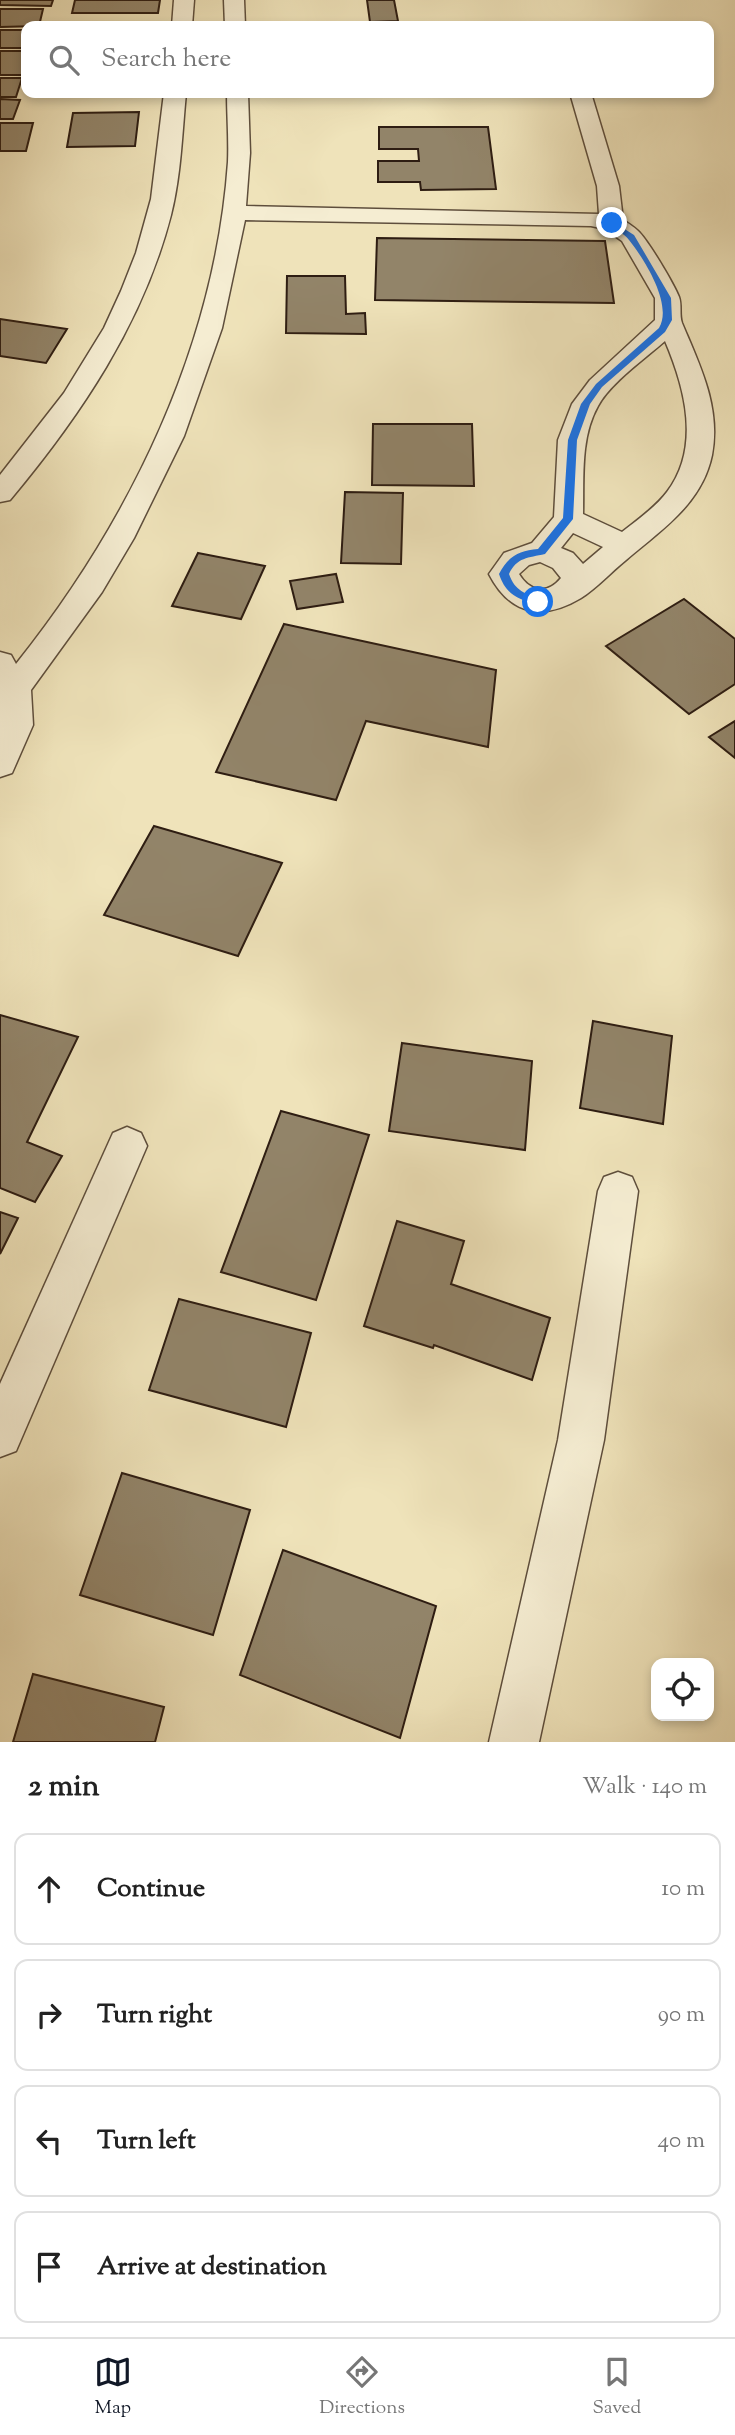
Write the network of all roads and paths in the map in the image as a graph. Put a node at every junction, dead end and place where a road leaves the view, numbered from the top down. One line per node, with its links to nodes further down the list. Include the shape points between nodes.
1 (184, 0): 3 (street)
2 (234, 0): 4 (street)
3 (182, 21)
4 (235, 21)
5 (174, 98): 11 (street, via 159,215 133,294 89,376)
6 (237, 98): 8 (street, via 239,162)
7 (583, 98): 9 (street, via 605,172)
8 (233, 213): 9 (street); 16 (street, via 215,311 173,428 139,500 92,585)
9 (612, 223): 10 (street, via 631,237 667,298)
10 (668, 320): 12 (street, via 585,404 572,440); 13 (street, via 696,388 701,420 699,453 676,500)
11 (0, 492)
12 (568, 519): 13 (street); 14 (street)
13 (624, 545): 15 (street)
14 (541, 552): 15 (street, via 572,567 576,579); 15 (street, via 523,554 510,562 504,574 508,586 520,597 538,602)
15 (570, 591)
16 (8, 676): 17 (street, via 17,726)
17 (0, 764)
18 (127, 1146): 20 (street)
19 (618, 1191): 21 (street, via 581,1440)
20 (0, 1434)
21 (514, 1742)

